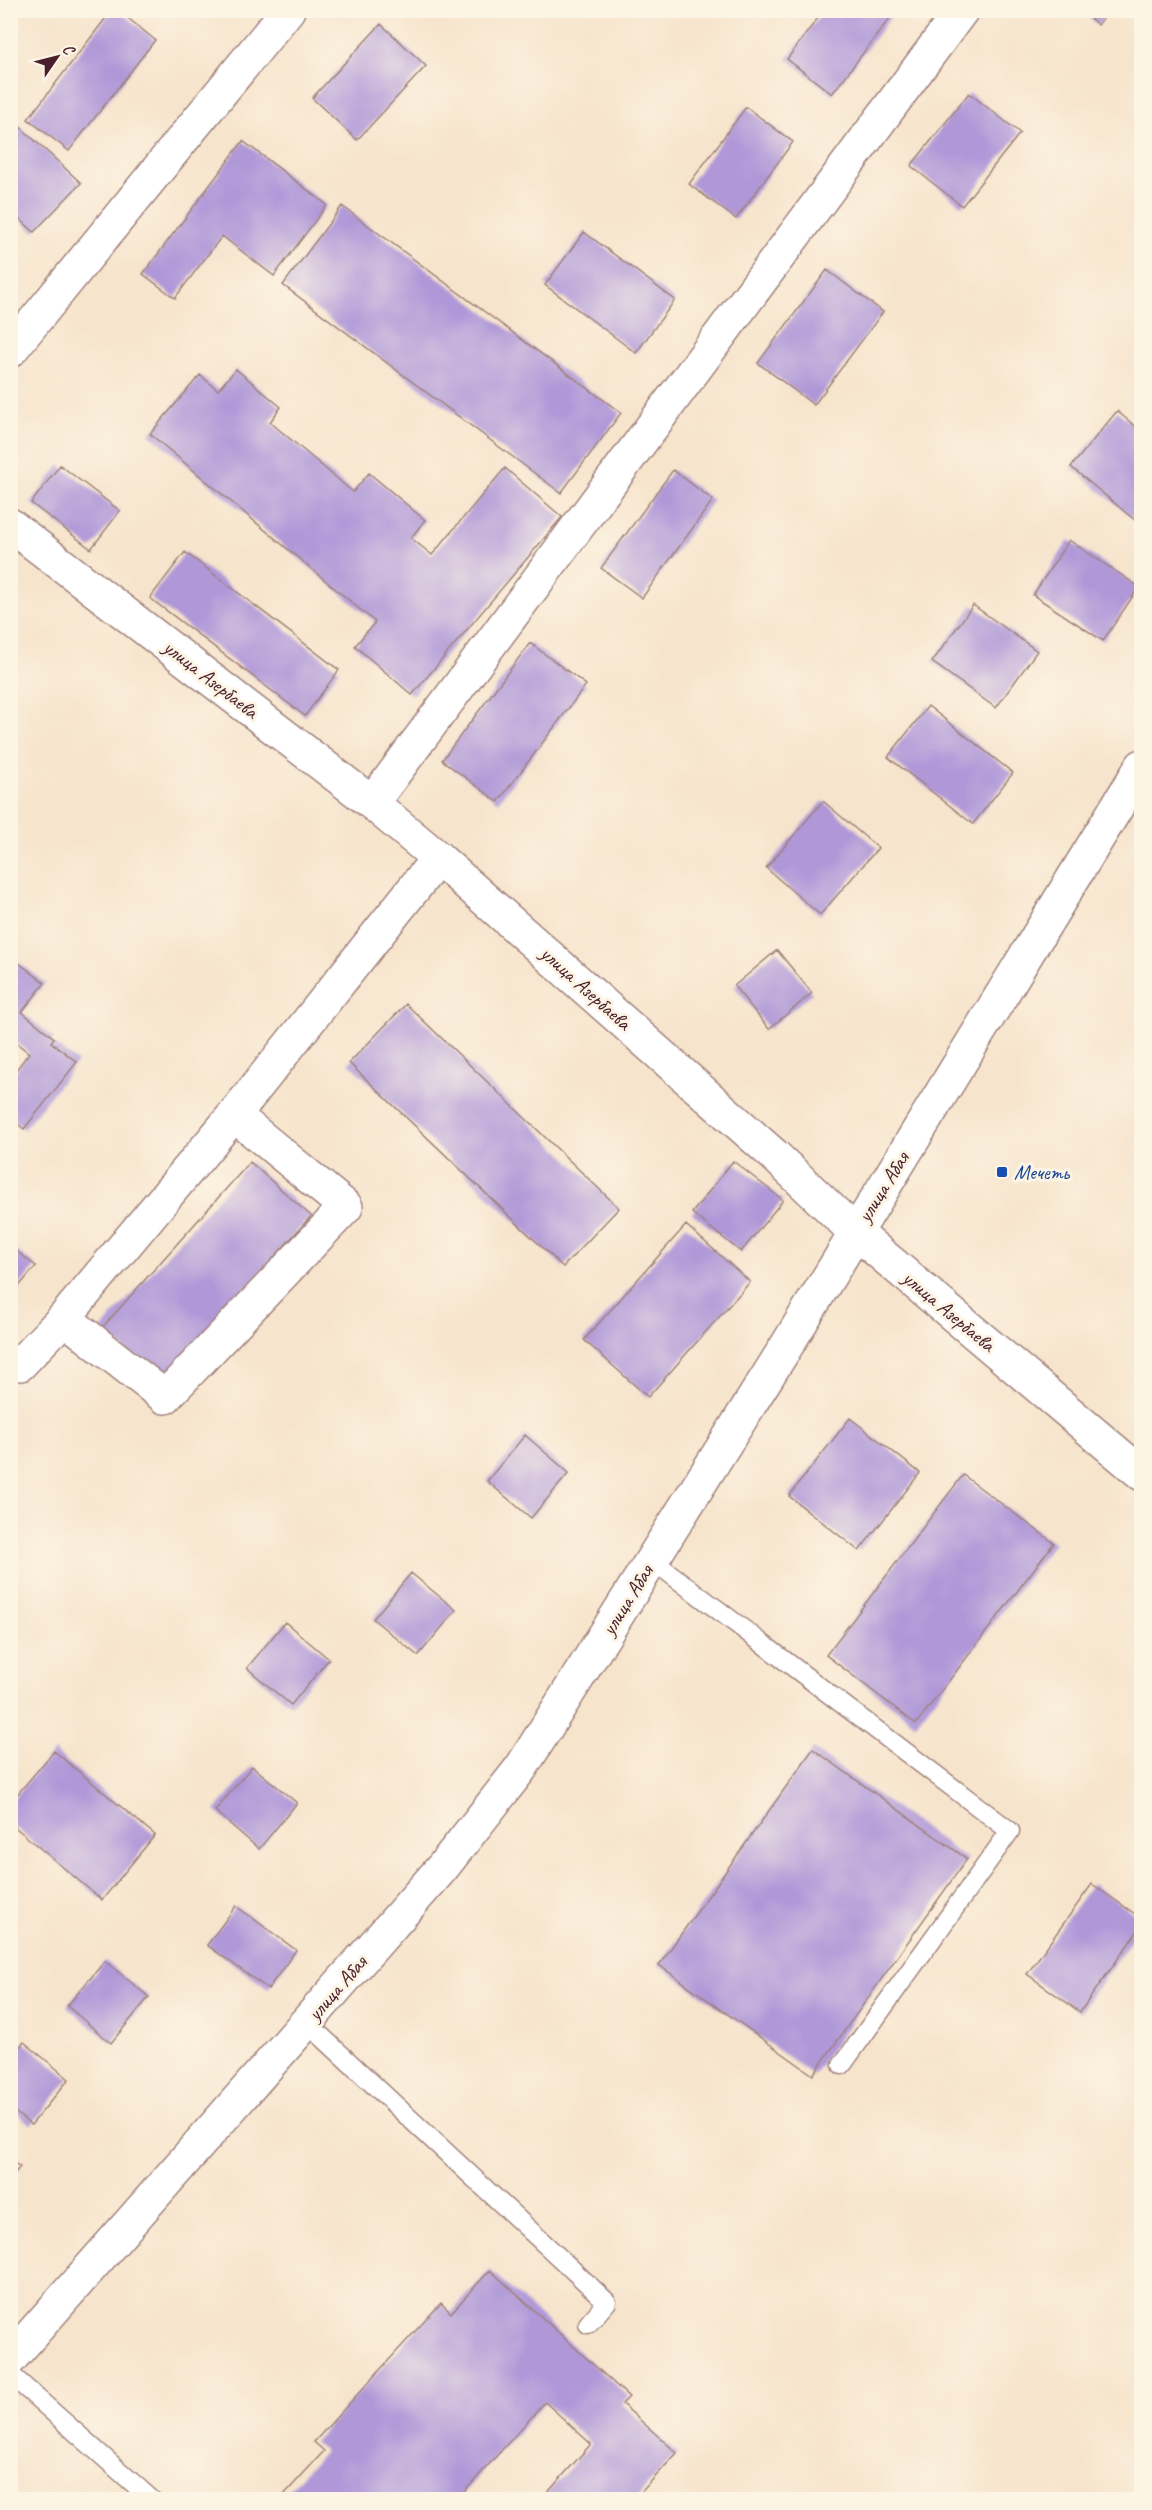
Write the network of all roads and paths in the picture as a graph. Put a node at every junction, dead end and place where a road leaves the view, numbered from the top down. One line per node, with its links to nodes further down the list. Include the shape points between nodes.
1 (288, 10): 3 (street)
2 (962, 10): 6 (street)
3 (10, 351)
4 (10, 525): 6 (street, улица Азербаева)
5 (1142, 766): 9 (street, улица Абая)
6 (372, 803): 7 (street, улица Азербаева)
7 (438, 858): 8 (street); 9 (street, улица Азербаева, via 774,1155)
8 (234, 1115): 10 (street); 10 (street, via 346,1207 165,1396)
9 (855, 1232): 12 (street, улица Азербаева); 13 (street, улица Абая)
10 (64, 1318): 11 (street, via 20,1364)
11 (10, 1363)
12 (1142, 1474)
13 (652, 1560): 14 (street, улица Абая, via 521,1768 442,1868); 15 (lane, via 1010,1831)
14 (306, 2022): 16 (lane, via 607,2302); 17 (street, улица Абая)
15 (842, 2065)
16 (588, 2324)
17 (10, 2359)
18 (10, 2374): 19 (lane)
19 (152, 2499)

